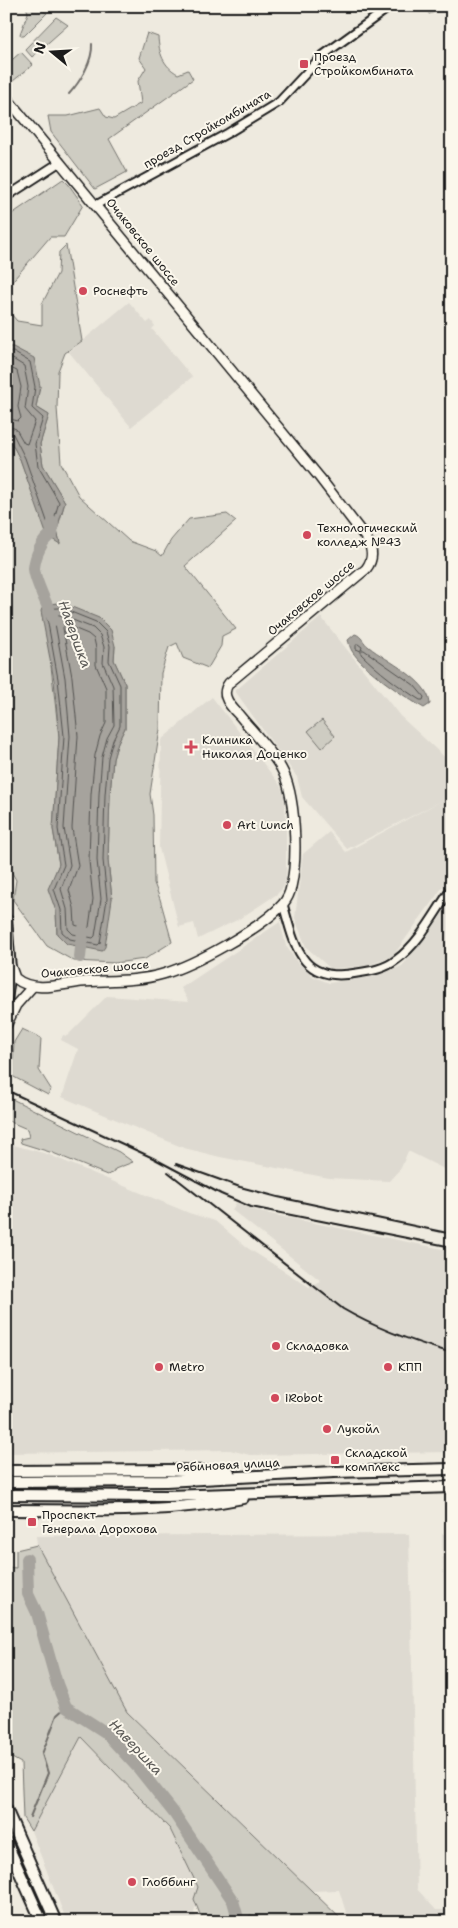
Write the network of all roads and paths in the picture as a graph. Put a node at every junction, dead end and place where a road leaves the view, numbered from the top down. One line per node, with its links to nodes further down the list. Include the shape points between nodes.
1 (391, 6): 5 (street, проезд Стройкомбината, via 322,56 279,102)
2 (6, 97): 3 (street, Очаковское шоссе)
3 (60, 162): 4 (street); 5 (street, Очаковское шоссе)
4 (6, 197)
5 (96, 205): 7 (street, Очаковское шоссе, via 320,478 372,549 372,559 366,569 229,683 225,691 231,706 282,768 287,782 294,821 294,852 291,888)
6 (452, 888): 7 (street, via 417,938 397,960 376,970 336,976 320,972 299,953)
7 (283, 904): 10 (street, Очаковское шоссе, via 231,942 163,974 142,979)
8 (6, 919): 9 (main road)
9 (9, 962): 10 (street, Очаковское шоссе, via 15,978); 11 (main road)
10 (32, 987): 12 (street, Очаковское шоссе, via 16,1004)
11 (6, 1001)
12 (6, 1026)
13 (452, 1470): 15 (main road, Рябиновая улица, via 358,1470)
14 (6, 1471): 15 (main road, via 216,1471)
15 (262, 1476): 16 (main road, Рябиновая улица, via 166,1481)
16 (6, 1482)
17 (452, 1487): 18 (main road)
18 (273, 1492): 19 (main road, via 167,1496); 20 (main road, via 220,1503 152,1510)
19 (6, 1495)
20 (6, 1510)
21 (6, 1809): 24 (main road)
22 (6, 1842): 23 (main road)
23 (42, 1922)
24 (56, 1922)

